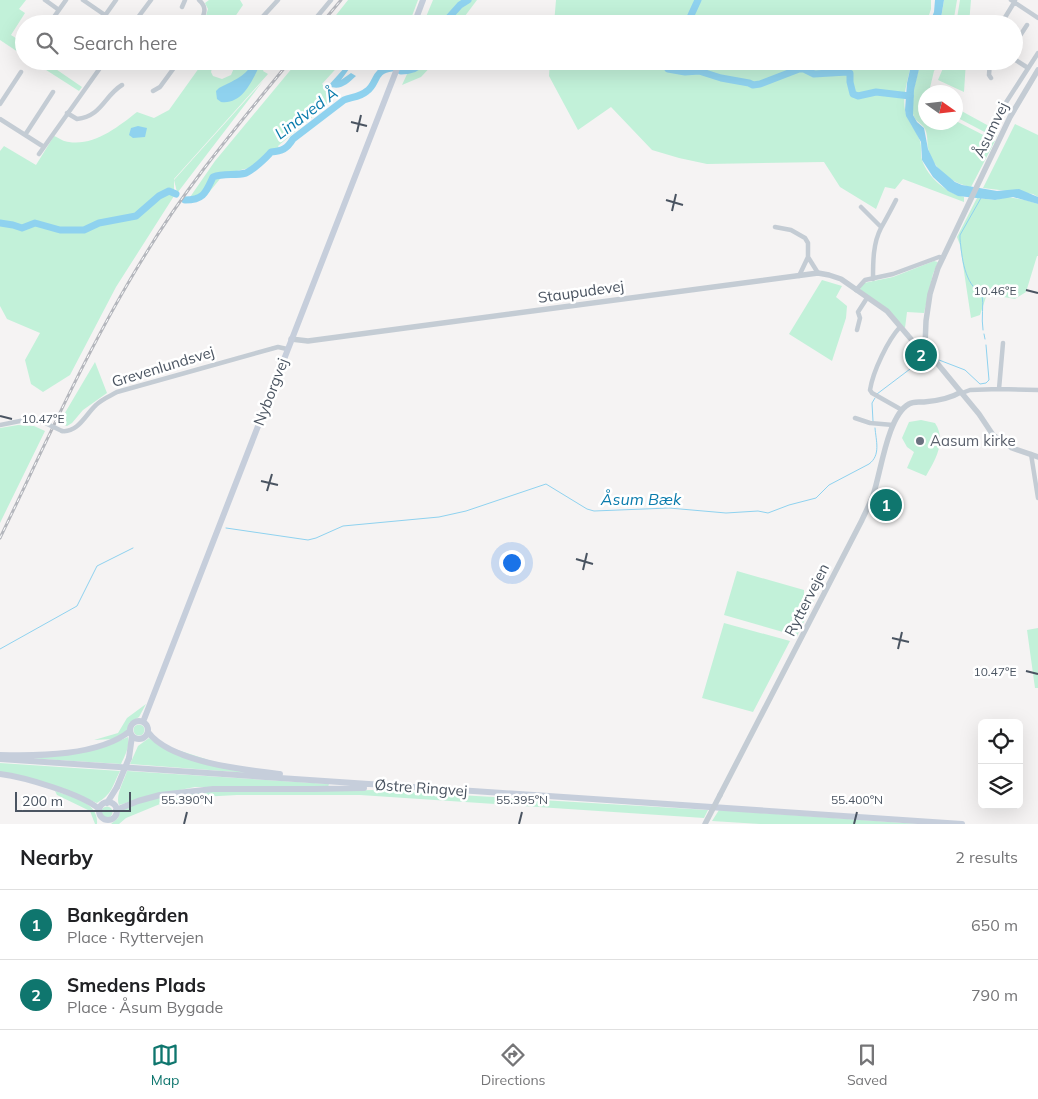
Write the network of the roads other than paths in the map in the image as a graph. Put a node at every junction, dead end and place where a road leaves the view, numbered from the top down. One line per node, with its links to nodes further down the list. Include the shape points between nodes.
1 (45, 0): 13 (street)
2 (66, 0): 13 (street)
3 (83, 0): 15 (street)
4 (116, 0): 15 (street)
5 (151, 0): 16 (street)
6 (185, 0): 12 (street)
7 (200, 0): 17 (street, via 204,4)
8 (278, 0): 18 (street)
9 (331, 0): 19 (street)
10 (423, 0): 20 (main road)
11 (1014, 1): 21 (street); 22 (street)
12 (182, 7)
13 (59, 10): 14 (street)
14 (56, 15)
15 (105, 15)
16 (140, 15)
17 (203, 15)
18 (264, 15)
19 (318, 15)
20 (417, 15)
21 (1006, 15)
22 (1038, 18)
23 (1027, 25): 24 (street)
24 (1023, 31)
25 (1038, 53): 27 (street, Åsumvej)
26 (1023, 65): 27 (street)
27 (1028, 68): 39 (street, Åsumvej)
28 (98, 70): 40 (street)
29 (174, 70): 37 (street)
30 (396, 70): 58 (main road, Nyborgvej)
31 (989, 70): 34 (street, Åsumvej)
32 (1038, 70): 50 (street, Åsumvej, via 1010,117)
33 (21, 72): 38 (street)
34 (991, 78)
35 (122, 85): 40 (street, via 92,114 77,119)
36 (54, 92): 42 (street)
37 (153, 92)
38 (0, 104)
39 (1005, 104)
40 (67, 113): 43 (street)
41 (0, 119): 42 (street)
42 (25, 135): 43 (street)
43 (44, 148): 44 (street)
44 (39, 154)
45 (896, 200): 48 (street)
46 (862, 207): 48 (street)
47 (775, 227): 49 (street, via 791,230 805,238)
48 (881, 227): 53 (street, via 874,254)
49 (808, 258): 51 (street); 52 (street)
50 (943, 258): 53 (street); 60 (street, Åsumvej, via 930,294)
51 (818, 273): 52 (street, Staupudevej); 54 (street, Staupudevej, via 833,276)
52 (799, 276): 58 (street, Staupudevej, via 308,341)
53 (873, 279): 54 (street, via 862,281)
54 (856, 290): 55 (street, Staupudevej)
55 (867, 298): 56 (street, Staupudevej, via 887,311); 57 (street, via 858,312)
56 (900, 327): 60 (street, Staupudevej, via 916,344); 65 (street, via 893,334 870,390)
57 (857, 330)
58 (291, 339): 61 (main road, Nyborgvej)
59 (1003, 343): 62 (street)
60 (925, 346): 64 (street, Staupudevej)
61 (287, 349): 67 (street, Grevenlundsvej, bridge, via 278,347 117,392 96,405 69,432 62,432 43,422 25,420); 72 (main road, Nyborgvej)
62 (999, 389): 63 (street); 64 (street)
63 (1038, 390)
64 (961, 393): 65 (street, via 911,403); 69 (street, Staupudevej, via 999,440)
65 (902, 410): 68 (street, Ryttervejen)
66 (855, 418): 68 (street)
67 (0, 425)
68 (894, 425): 87 (street, Ryttervejen, bridge, via 862,520)
69 (1031, 454): 70 (street, Staupudevej); 71 (street)
70 (1038, 457)
71 (1038, 498)
72 (142, 722): 73 (main road); 74 (main road, via 132,724)
73 (148, 732): 75 (main road); 80 (main road, via 157,742 176,752 212,764)
74 (131, 734): 75 (main road); 76 (main road, via 67,753); 77 (main road)
75 (140, 739): 77 (main road)
76 (0, 755)
77 (128, 758): 82 (main road, bridge)
78 (0, 760): 80 (main road, Østre Ringvej)
79 (0, 774): 85 (main road, via 44,784)
80 (321, 781): 81 (main road, Østre Ringvej)
81 (398, 786): 84 (main road, via 314,790 213,789 160,795); 88 (main road, Østre Ringvej)
82 (117, 787): 83 (main road); 84 (main road)
83 (107, 803): 84 (main road); 85 (main road)
84 (115, 808): 86 (main road, via 114,817)
85 (99, 809): 86 (main road)
86 (103, 822)
87 (705, 824)
88 (962, 824)

